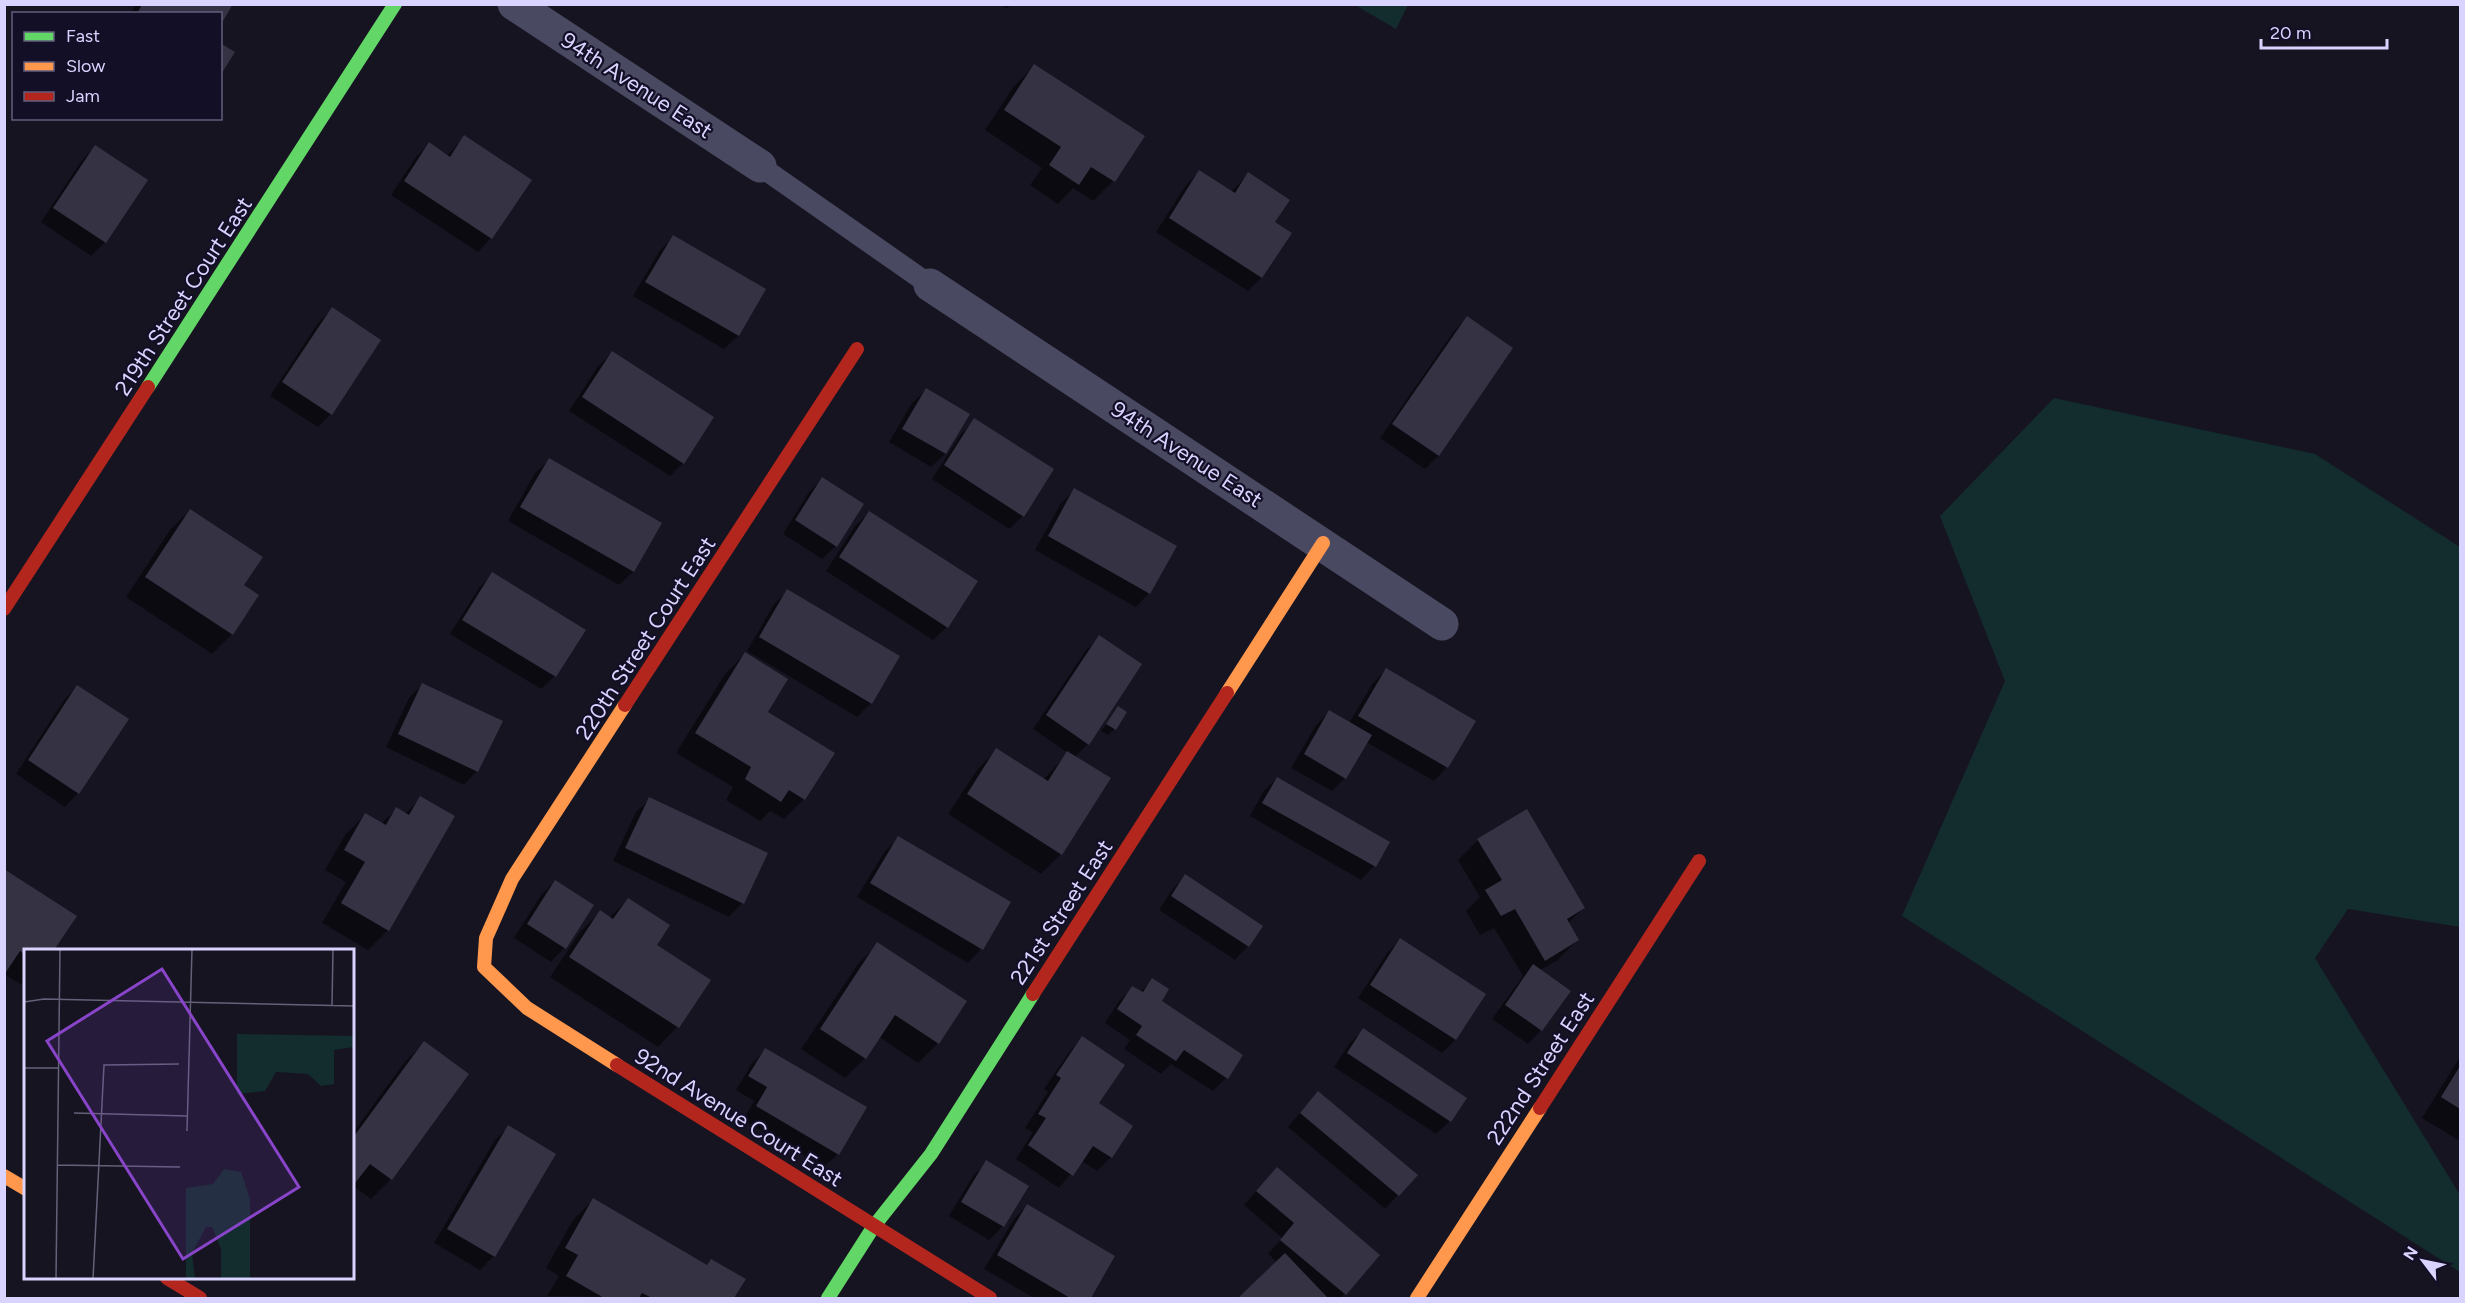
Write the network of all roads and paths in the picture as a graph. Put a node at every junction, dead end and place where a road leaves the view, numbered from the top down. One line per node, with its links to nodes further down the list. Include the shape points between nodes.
1 (395, 4): 7 (street, 219th Street Court East)
2 (514, 4): 3 (street, 94th Avenue East)
3 (760, 166): 4 (lane)
4 (930, 285): 6 (street, 94th Avenue East)
5 (857, 350): 10 (street, 220th Street Court East, via 512,879 486,938)
6 (1323, 543): 8 (street, 94th Avenue East); 13 (street, 221st Street East, via 931,1154)
7 (4, 609)
8 (1442, 624)
9 (1699, 861): 18 (street, 222nd Street East)
10 (483, 956): 13 (street, 92nd Avenue Court East, via 484,967 527,1008)
11 (4, 1176): 12 (street)
12 (24, 1188)
13 (874, 1226): 16 (street, 221st Street East); 17 (street, 92nd Avenue Court East)
14 (169, 1279): 15 (street)
15 (200, 1299)
16 (828, 1299)
17 (990, 1299)
18 (1417, 1299)

